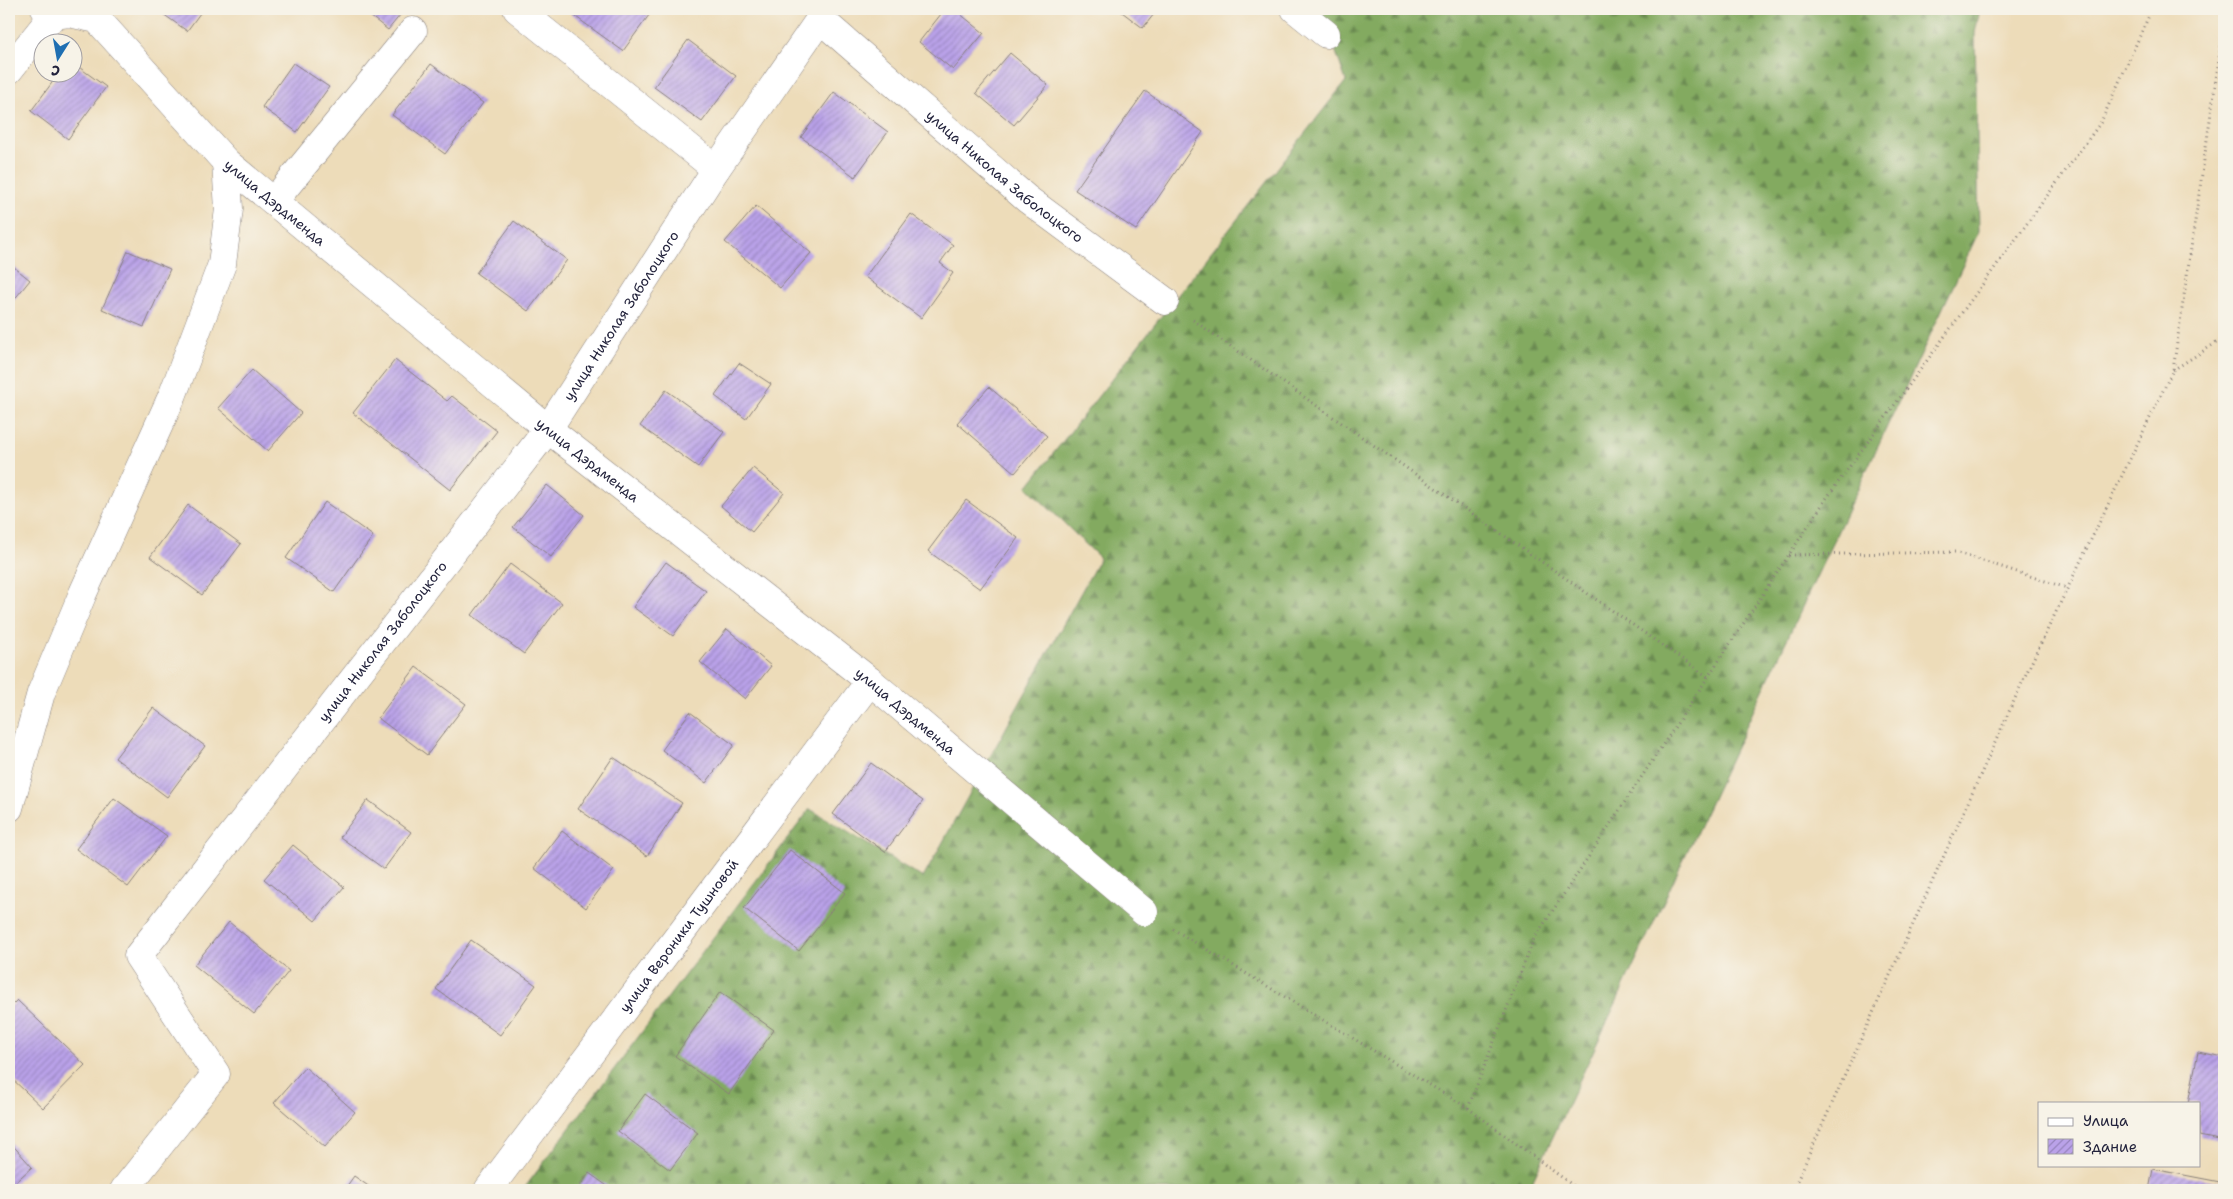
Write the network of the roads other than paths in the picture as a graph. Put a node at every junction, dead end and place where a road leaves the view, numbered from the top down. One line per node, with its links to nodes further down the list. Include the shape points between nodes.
1 (517, 9): 8 (street)
2 (1295, 9): 5 (street)
3 (52, 11): 6 (street); 7 (street, улица Дэрдменда, via 97,20)
4 (413, 31): 9 (street)
5 (1326, 34)
6 (9, 70)
7 (226, 162): 9 (street, улица Дэрдменда); 13 (street, via 229,209 222,264 173,394 41,693)
8 (716, 169): 10 (street, улица Николая Заболоцкого, via 820,19 1027,199); 11 (street, улица Николая Заболоцкого)
9 (274, 202): 11 (street, улица Дэрдменда)
10 (1166, 301)
11 (548, 428): 12 (street, улица Дэрдменда); 15 (street, улица Николая Заболоцкого, via 138,956 216,1074)
12 (870, 681): 14 (street, улица Дэрдменда); 16 (street, улица Вероники Тушновой)
13 (9, 808)
14 (1144, 912)
15 (124, 1190)
16 (488, 1190)

